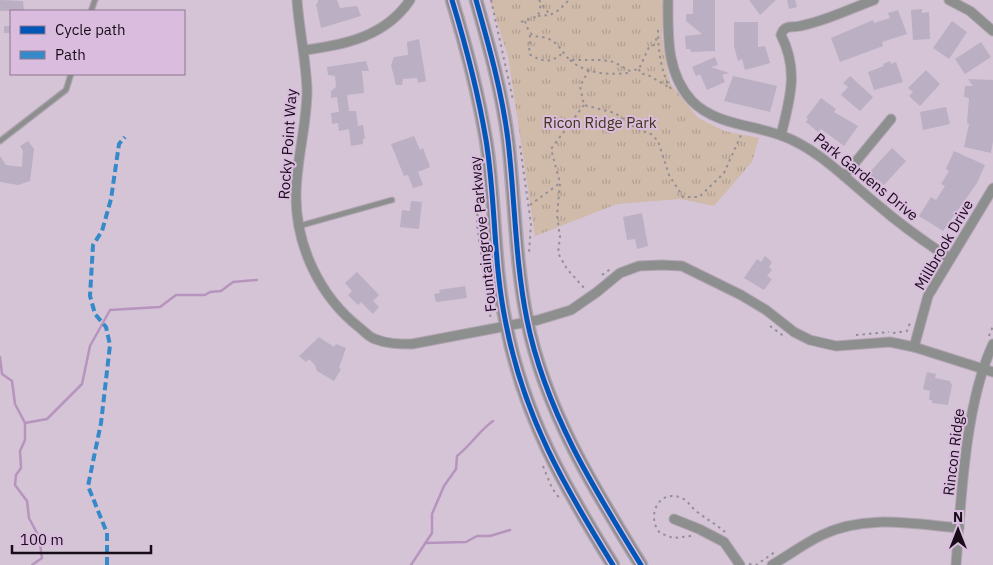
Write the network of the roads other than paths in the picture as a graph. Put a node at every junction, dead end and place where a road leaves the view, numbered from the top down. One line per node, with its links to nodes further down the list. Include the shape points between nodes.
1 (296, 0): 9 (street, Rocky Point Way)
2 (410, 0): 9 (street, via 374,32 354,41)
3 (452, 0): 20 (main road, Fountaingrove Parkway, via 471,66 486,141 497,278)
4 (476, 0): 19 (main road, via 494,62 508,137 519,275)
5 (668, 0): 12 (street, Park Gardens Drive, via 671,61 683,89 693,102 743,129)
6 (874, 0): 12 (street, via 837,15 784,30 782,35 790,62 792,92)
7 (949, 0): 8 (street, via 970,11)
8 (993, 31)
9 (305, 50): 17 (street, Rocky Point Way, via 307,91 296,195)
10 (71, 75): 13 (lane, via 66,90)
11 (891, 119): 14 (street)
12 (781, 135): 14 (street, Park Gardens Drive, via 801,143)
13 (0, 141)
14 (844, 176): 18 (street, Park Gardens Drive)
15 (993, 188): 18 (street, Millbrook Drive)
16 (392, 200): 17 (lane)
17 (299, 226): 20 (street, Rocky Point Way, via 318,280 345,317 373,339 412,344)
18 (950, 258): 22 (street, Millbrook Drive, via 928,296)
19 (527, 322): 20 (street, Rocky Point Way); 22 (street, Rocky Point Way, via 571,310 620,273 639,266 682,266 742,295 810,340 836,346 890,342); 28 (main road, via 557,414 587,478)
20 (506, 326): 27 (main road, Fountaingrove Parkway, via 535,423 554,465)
21 (993, 344): 23 (street, Rincon Ridge)
22 (914, 347): 23 (street, Rocky Point Way)
23 (988, 371): 25 (street, Rincon Ridge, via 975,398)
24 (674, 519): 26 (street, via 724,542)
25 (959, 528): 29 (street, via 872,521 849,525 822,535); 30 (street, Rincon Ridge)
26 (744, 564)
27 (613, 565)
28 (641, 565)
29 (772, 565)
30 (956, 565)

